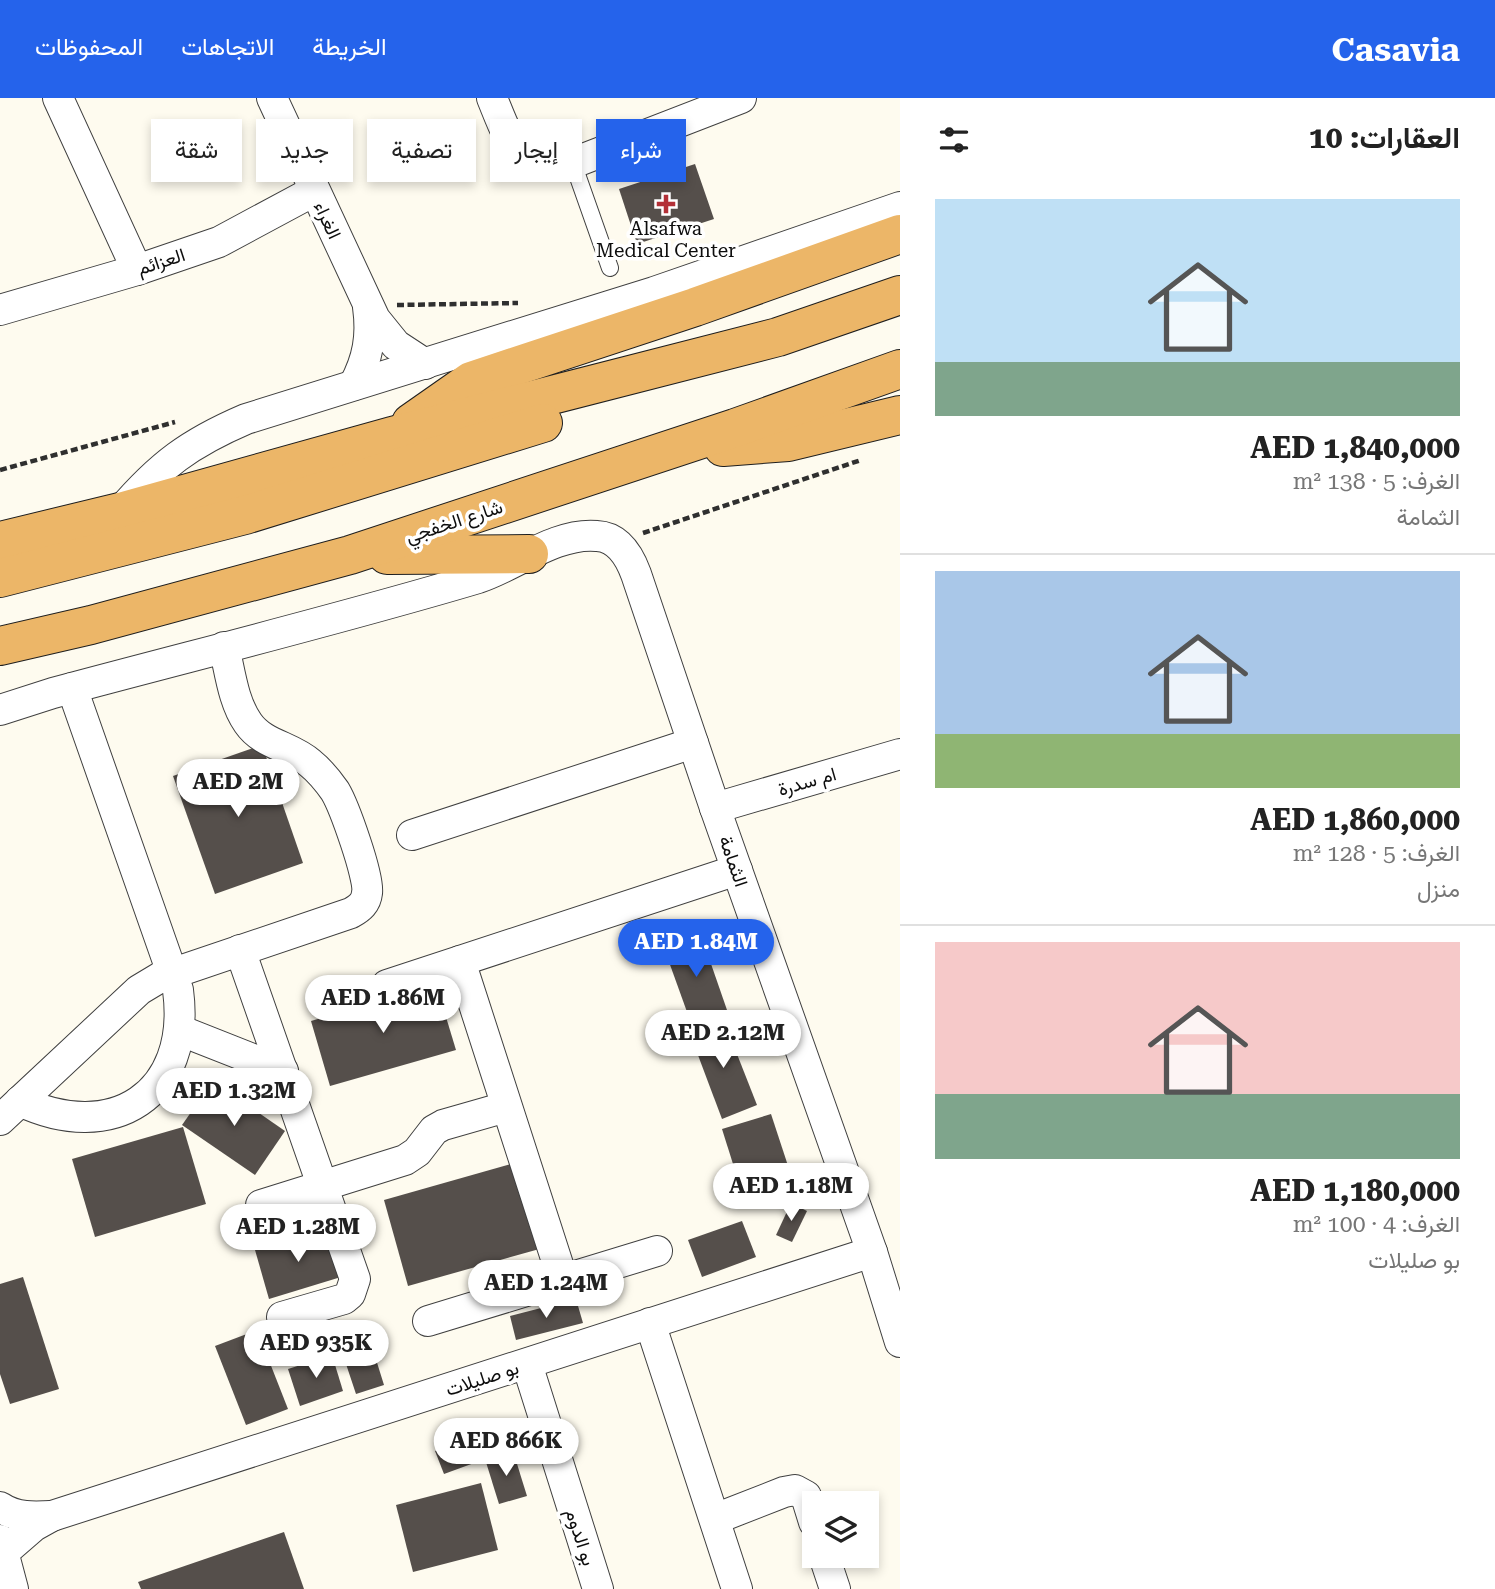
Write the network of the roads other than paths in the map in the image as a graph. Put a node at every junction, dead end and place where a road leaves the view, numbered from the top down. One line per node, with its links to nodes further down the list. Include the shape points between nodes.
1 (58, 98): 12 (street)
2 (272, 98): 8 (street, الغراء)
3 (492, 98): 5 (street)
4 (741, 98): 6 (street)
5 (501, 119)
6 (582, 160)
7 (580, 182): 11 (lane)
8 (314, 191): 12 (street, العزائم, via 219,242); 14 (street, الغراء)
9 (900, 207): 17 (street, via 654,292)
10 (900, 234): 21 (highway, via 471,381)
11 (610, 268)
12 (137, 270): 15 (street, العزائم)
13 (900, 295): 16 (highway)
14 (367, 303): 17 (street, الغراء, via 384,333); 19 (street, الغراء, via 368,354)
15 (0, 310)
16 (778, 337): 21 (highway); 27 (highway, via 667,384 245,515)
17 (425, 364): 19 (street)
18 (900, 369): 22 (highway, شارع الخفجي)
19 (354, 385): 23 (street, via 210,435 176,455)
20 (900, 415): 22 (highway, via 788,442)
21 (392, 436): 23 (highway)
22 (665, 451): 26 (highway, شارع الخفجي)
23 (120, 512): 24 (highway)
24 (0, 541)
25 (529, 554): 26 (highway); 30 (street, via 476,578); 34 (street, الثمامة, via 590,536 616,542 636,574)
26 (350, 555): 28 (highway, شارع الخفجي)
27 (0, 578)
28 (91, 625): 29 (highway, شارع الخفجي); 31 (highway)
29 (0, 646)
30 (224, 647): 32 (street); 39 (street, via 240,709 252,729 308,761 335,792 368,890 364,903 351,913)
31 (0, 669)
32 (72, 688): 33 (street); 41 (street)
33 (0, 710)
34 (693, 743): 36 (street, الثمامة); 37 (street)
35 (900, 754): 36 (street, ام سدرة)
36 (715, 808): 38 (street, الثمامة)
37 (412, 835)
38 (737, 870): 40 (street); 50 (street, الثمامة)
39 (240, 950): 41 (street); 44 (street)
40 (460, 961): 42 (street); 45 (street)
41 (172, 972): 43 (street, via 181,1010); 46 (street, via 139,990)
42 (387, 985)
43 (179, 1030): 44 (street); 46 (street, via 163,1077 125,1109 75,1118)
44 (283, 1071): 47 (street)
45 (506, 1107): 47 (street, via 443,1125 405,1160); 51 (street)
46 (10, 1110)
47 (324, 1186): 48 (street); 52 (street, via 354,1270 353,1287 344,1299)
48 (261, 1205)
49 (657, 1251): 51 (street)
50 (872, 1252): 54 (street, بو صليلات); 55 (street, الثمامة)
51 (563, 1280): 53 (street)
52 (282, 1317)
53 (428, 1321)
54 (650, 1323): 56 (street, بو صليلات); 60 (street)
55 (900, 1342)
56 (527, 1364): 59 (street, بو صليلات); 64 (street, بو الدوم)
57 (802, 1494): 60 (street, via 784,1492)
58 (0, 1507): 59 (street, بو صليلات, via 29,1518)
59 (52, 1516): 61 (street, بو صليلات)
60 (715, 1519): 65 (street)
61 (2, 1546): 63 (street)
62 (828, 1568): 66 (street)
63 (13, 1589)
64 (598, 1589)
65 (737, 1589)
66 (835, 1589)

